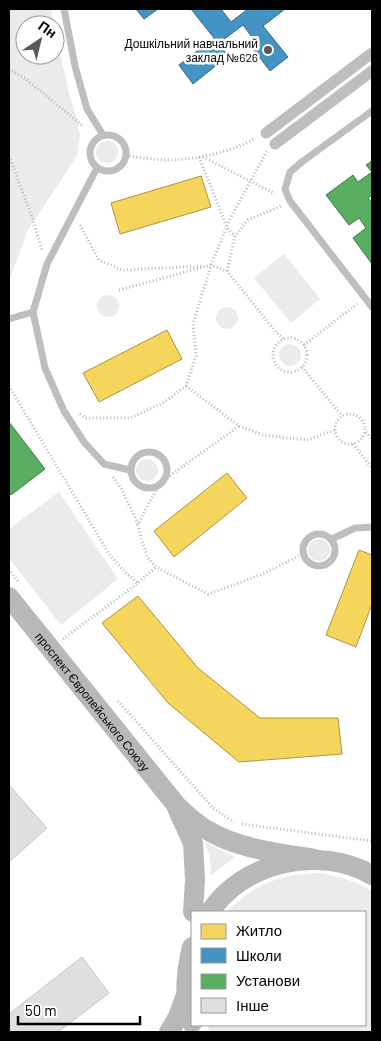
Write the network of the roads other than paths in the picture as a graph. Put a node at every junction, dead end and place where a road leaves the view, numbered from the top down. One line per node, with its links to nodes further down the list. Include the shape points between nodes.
1 (64, 9): 5 (lane, via 87,109)
2 (371, 56): 3 (street, via 268,131 276,143)
3 (372, 71)
4 (372, 111): 7 (lane, via 290,172 285,189 290,201)
5 (100, 136): 6 (lane, via 93,142 89,153); 6 (lane, via 115,136 126,150 126,156 115,170)
6 (97, 168): 8 (lane, via 47,264)
7 (372, 307)
8 (33, 312): 9 (lane); 10 (lane, via 45,368 61,404 84,442 104,464)
9 (9, 319)
10 (130, 470): 10 (lane, via 133,460 146,452 161,457 167,468 162,482 152,489 137,485)
11 (372, 527): 12 (lane, via 355,528)
12 (332, 539): 12 (lane, via 322,534 310,536 303,552 312,565 326,565 333,559 336,548)
13 (15, 591): 14 (main road, проспект Європейського Союзу)
14 (176, 806): 15 (main road, проспект Європейського Союзу, via 207,830 236,843); 17 (main road, проспект Європейського Союзу, via 193,843)
15 (315, 859): 16 (main road, via 338,862); 18 (main road, via 269,867 248,877 230,890)
16 (372, 875)
17 (194, 911)
18 (211, 911)
19 (191, 952): 20 (main road)
20 (186, 995): 21 (main road); 22 (main road)
21 (191, 1016)
22 (169, 1032)

